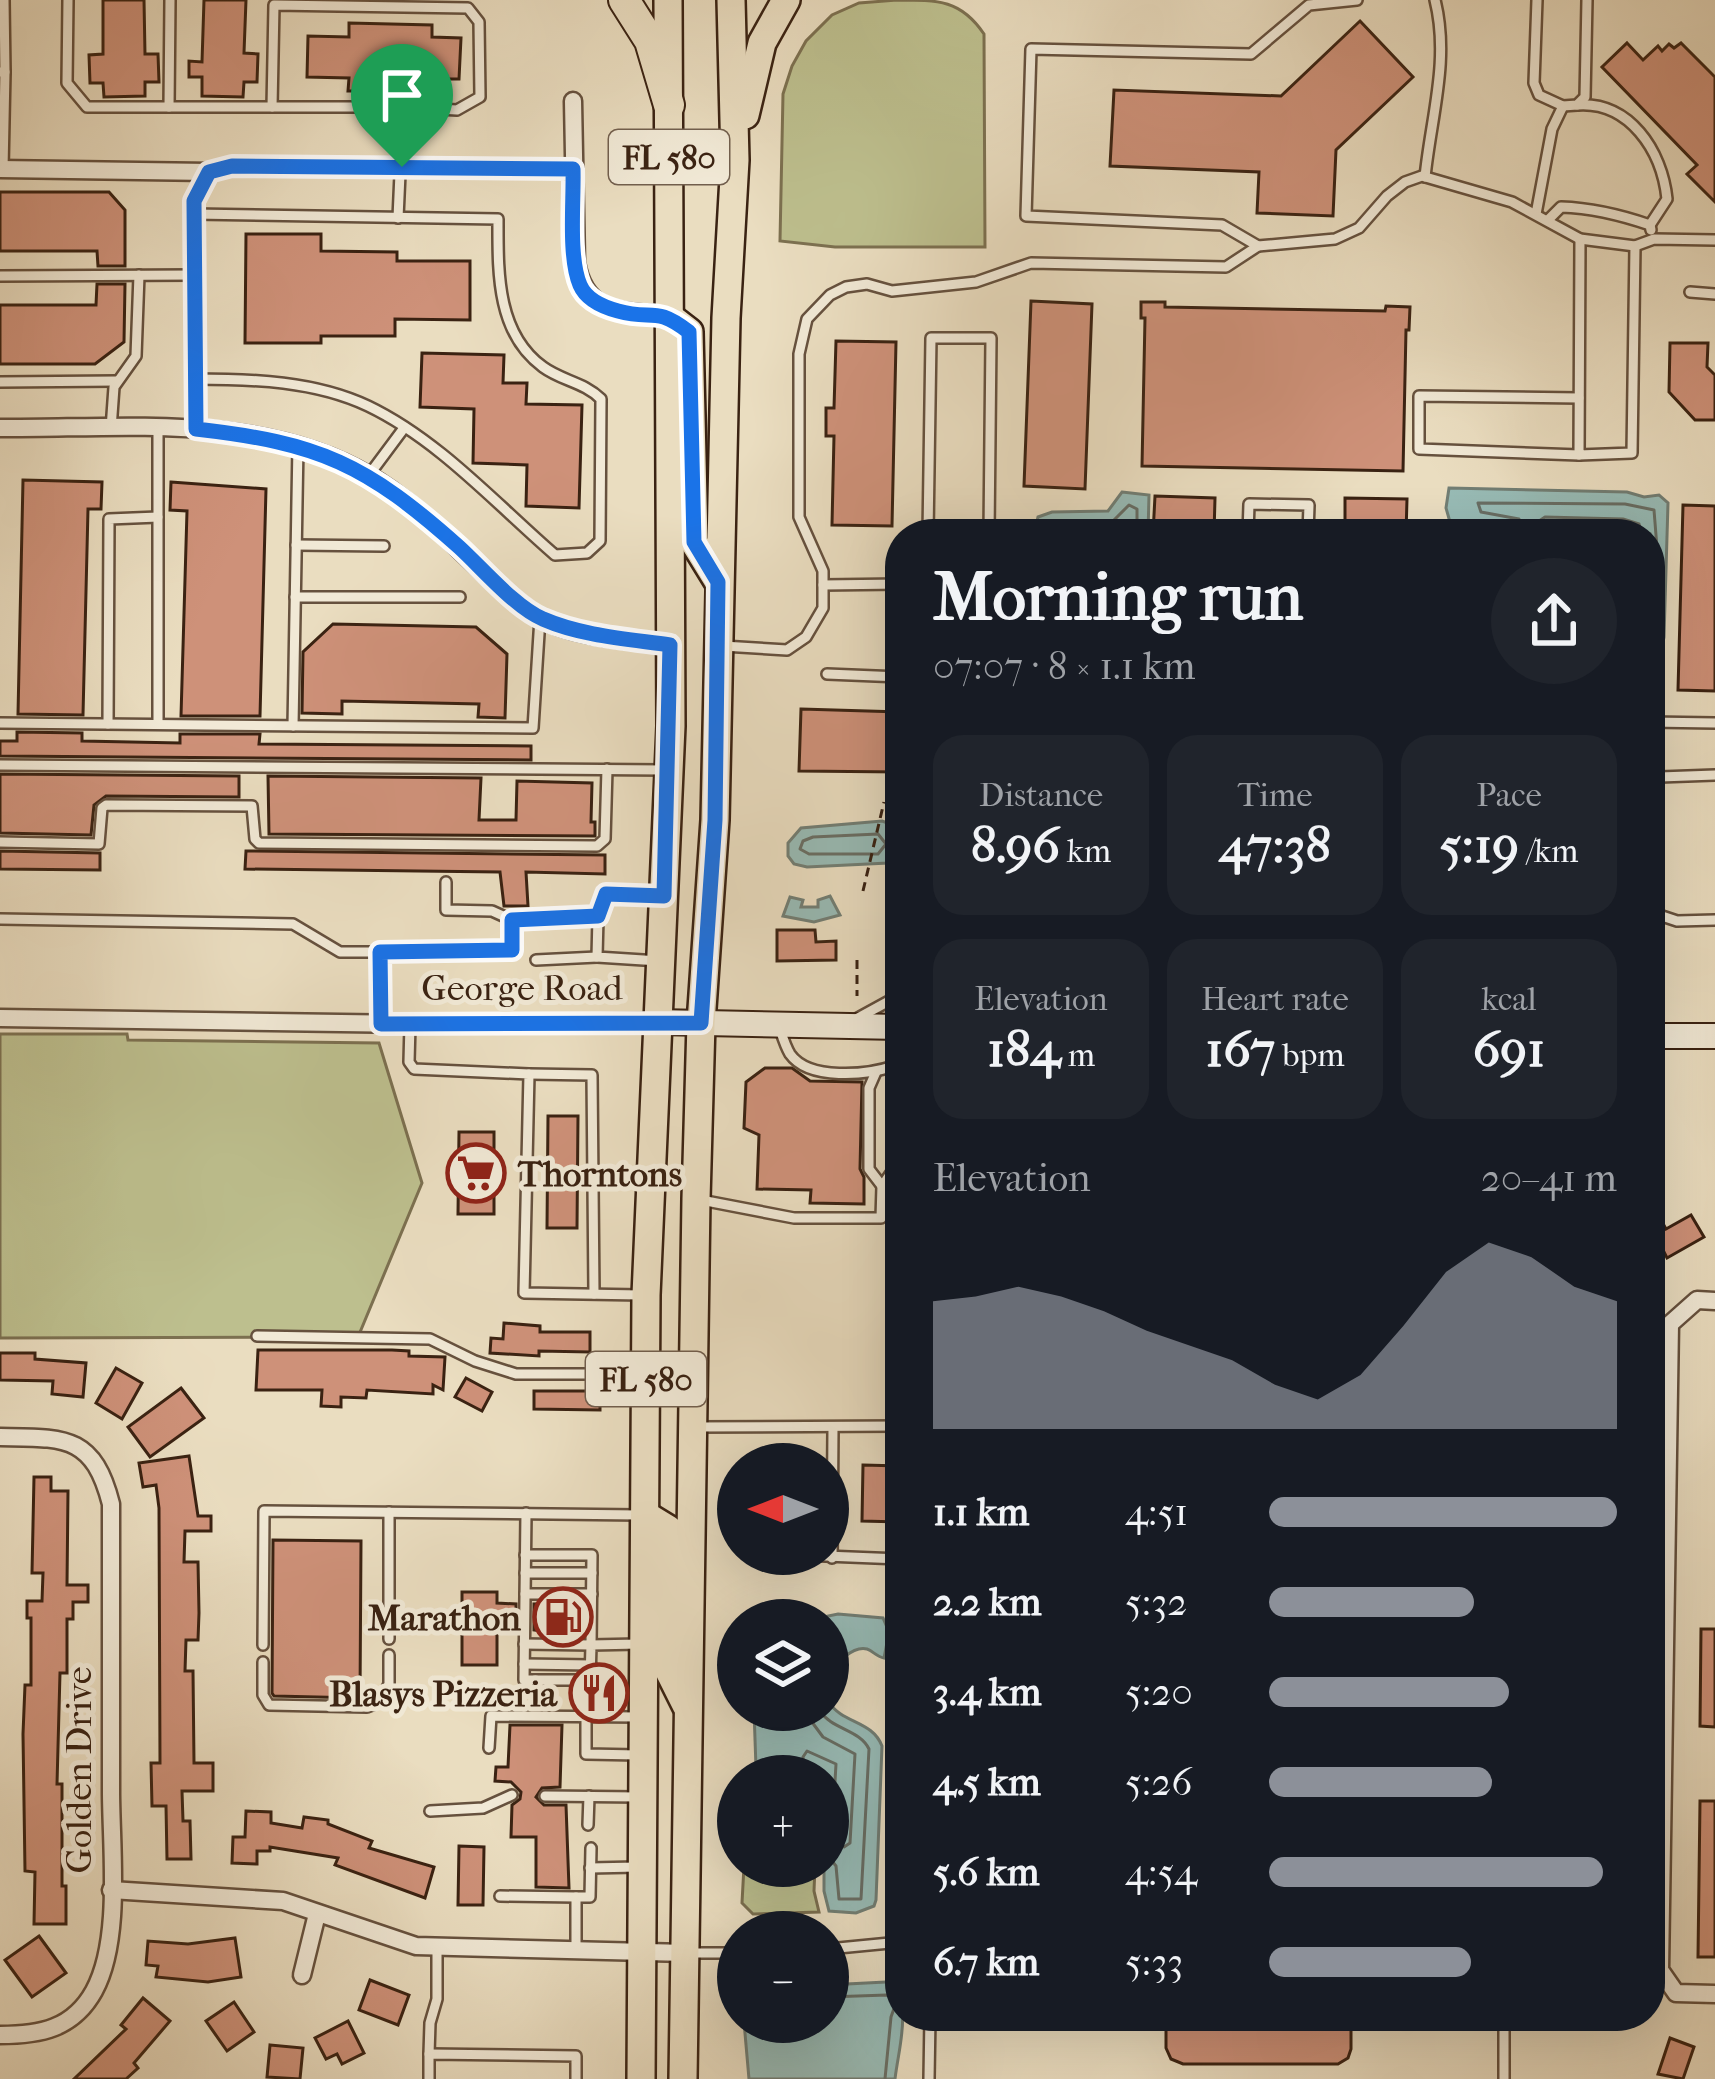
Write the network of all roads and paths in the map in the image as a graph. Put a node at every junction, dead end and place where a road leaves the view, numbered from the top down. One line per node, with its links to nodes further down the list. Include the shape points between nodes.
1 (4, 0): 12 (lane)
2 (68, 0): 18 (lane, via 67,83 87,107)
3 (170, 0): 18 (lane)
4 (624, 0): 15 (highway, via 650,40)
5 (668, 0): 15 (main road, FL 580)
6 (731, 0): 21 (main road, FL 580)
7 (786, 0): 21 (main road, via 762,43)
8 (1357, 0): 35 (lane, via 1309,5 1251,54 1031,49 1026,217 1222,225)
9 (1435, 0): 26 (lane, via 1443,62)
10 (1537, 0): 17 (lane, via 1534,83)
11 (1587, 0): 16 (lane, via 1585,97)
12 (2, 31): 13 (lane)
13 (2, 72): 23 (lane)
14 (573, 101): 24 (street)
15 (669, 105): 42 (main road, FL 580)
16 (1577, 105): 17 (lane); 31 (lane, via 1611,106 1649,147 1667,199)
17 (1563, 106): 28 (lane)
18 (169, 107): 19 (lane)
19 (272, 107): 20 (lane); 20 (lane, via 274,5 468,8 478,22 479,97 457,110)
20 (403, 107): 22 (lane)
21 (735, 160): 62 (main road, FL 580)
22 (402, 167): 24 (street); 25 (street); 29 (lane)
23 (2, 169): 25 (street)
24 (573, 169): 42 (street, via 580,286 592,301 621,312)
25 (209, 172): 27 (street)
26 (1425, 177): 28 (lane); 35 (lane, via 1405,182 1359,228 1335,238)
27 (194, 214): 29 (lane); 38 (street)
28 (1536, 214): 30 (lane)
29 (398, 218): 49 (lane, via 497,219 503,306 519,343 544,368 601,399 600,541 587,553 555,555)
30 (1548, 220): 31 (lane, via 1561,207 1584,208); 32 (lane)
31 (1650, 225): 33 (lane)
32 (1580, 238): 36 (lane); 46 (lane)
33 (1654, 238): 34 (lane); 36 (lane)
34 (1715, 240)
35 (1258, 246): 64 (lane, via 1226,267 1030,263 976,282 892,291 867,284 830,295 807,319 799,354 799,517)
36 (1635, 247): 53 (lane, via 1632,453)
37 (139, 275): 38 (lane); 39 (lane); 44 (lane, via 136,356)
38 (195, 275): 43 (street)
39 (0, 276)
40 (1690, 292): 41 (lane)
41 (1715, 294)
42 (667, 315): 62 (main road, via 689,332 694,542); 68 (main road, FL 580)
43 (196, 379): 49 (lane, via 327,393); 51 (street)
44 (118, 381): 45 (lane); 48 (lane)
45 (0, 382)
46 (1580, 398): 53 (lane); 53 (lane, via 1419,396 1419,449)
47 (0, 428): 48 (street)
48 (111, 428): 50 (street)
49 (404, 428): 54 (lane)
50 (158, 429): 51 (street); 55 (lane)
51 (196, 429): 52 (street)
52 (298, 445): 54 (street); 60 (lane)
53 (1579, 455)
54 (369, 475): 67 (street)
55 (158, 517): 75 (lane, via 109,519); 76 (lane)
56 (928, 519): 57 (lane, via 931,338 991,338)
57 (989, 519)
58 (1248, 519): 59 (lane, via 1249,504 1309,505)
59 (1309, 519)
60 (296, 545): 61 (lane); 65 (lane)
61 (383, 546)
62 (718, 582): 69 (main road, FL 580)
63 (885, 584): 64 (lane)
64 (823, 585): 69 (lane, via 823,608 796,646)
65 (295, 596): 66 (lane); 77 (lane)
66 (460, 596)
67 (540, 618): 68 (street); 77 (lane, via 533,728)
68 (670, 645): 80 (main road, FL 580)
69 (718, 646): 102 (main road, FL 580)
70 (827, 674): 71 (lane)
71 (885, 676)
72 (1665, 722): 74 (lane)
73 (0, 723): 75 (lane)
74 (1715, 723)
75 (108, 724): 76 (lane)
76 (158, 724): 77 (lane)
77 (293, 726)
78 (0, 766): 79 (lane)
79 (607, 770): 80 (lane); 84 (lane, via 605,839 598,846 259,843 252,806 106,806 100,844)
80 (669, 770): 87 (main road, FL 580)
81 (1715, 775): 82 (lane)
82 (1665, 777)
83 (884, 802): 86 (path)
84 (0, 842)
85 (446, 883): 91 (lane, via 446,910)
86 (863, 891)
87 (664, 896): 88 (lane, via 606,894); 97 (main road, FL 580)
88 (598, 916): 91 (lane); 94 (lane)
89 (1665, 917): 92 (lane)
90 (0, 919): 93 (lane, via 293,924 340,952)
91 (512, 920): 93 (lane, via 512,950)
92 (1715, 920)
93 (380, 952): 103 (lane)
94 (597, 957): 95 (lane); 97 (lane)
95 (536, 960)
96 (857, 960): 98 (path)
97 (661, 961): 101 (main road, FL 580)
98 (857, 996)
99 (885, 1002): 106 (lane)
100 (0, 1018): 103 (street, George Road)
101 (657, 1022): 102 (street, George Road); 104 (street, George Road); 117 (main road, FL 580)
102 (701, 1023): 105 (street, George Road); 115 (main road, FL 580)
103 (381, 1024): 104 (street, George Road)
104 (410, 1024): 112 (lane, via 414,1070)
105 (779, 1026): 106 (street, George Road); 111 (lane, via 792,1057 814,1071)
106 (839, 1027): 107 (street, George Road)
107 (885, 1030)
108 (1665, 1036): 109 (street)
109 (1715, 1036)
110 (885, 1071): 111 (lane)
111 (876, 1072): 114 (lane, via 869,1169)
112 (529, 1074): 116 (lane, via 592,1075); 116 (lane, via 524,1293)
113 (885, 1182): 114 (lane)
114 (882, 1186): 115 (lane, via 881,1218 794,1218)
115 (696, 1199): 122 (main road, FL 580)
116 (593, 1294): 117 (lane)
117 (646, 1295): 120 (main road, FL 580)
118 (1715, 1301): 141 (street, via 1697,1300 1670,1324)
119 (257, 1336): 120 (lane, via 430,1339 516,1374)
120 (646, 1374): 128 (main road, FL 580)
121 (885, 1426): 123 (lane)
122 (705, 1427): 123 (lane); 144 (main road, FL 580)
123 (833, 1428): 125 (lane)
124 (0, 1437): 158 (street, Golden Drive, via 61,1438 86,1450 104,1474 111,1504)
125 (833, 1443)
126 (389, 1512): 127 (lane); 136 (lane); 139 (lane, via 264,1511)
127 (526, 1513): 128 (lane); 129 (lane)
128 (645, 1515): 138 (main road, FL 580); 144 (main road, via 668,1529 665,1663)
129 (525, 1555): 132 (lane); 133 (lane, via 592,1555)
130 (849, 1558): 131 (lane)
131 (885, 1559)
132 (525, 1573): 133 (lane); 134 (lane)
133 (592, 1573): 135 (lane)
134 (525, 1594): 135 (lane); 137 (lane)
135 (592, 1594): 140 (lane)
136 (389, 1639)
137 (524, 1644): 140 (lane); 140 (lane, via 524,1680 590,1680)
138 (644, 1644): 140 (lane); 146 (main road, FL 580)
139 (263, 1645)
140 (591, 1645)
141 (1665, 1647)
142 (389, 1655): 143 (lane, via 389,1684 368,1707 269,1705)
143 (263, 1662)
144 (688, 1708): 167 (main road, FL 580)
145 (586, 1716): 146 (lane); 147 (lane, via 491,1717); 148 (lane, via 586,1754)
146 (644, 1717): 148 (main road, FL 580)
147 (489, 1748)
148 (643, 1755): 152 (main road, FL 580)
149 (512, 1796): 153 (lane, via 483,1808)
150 (545, 1796): 151 (lane)
151 (589, 1796): 152 (lane); 154 (lane)
152 (643, 1797): 156 (main road, FL 580)
153 (430, 1811)
154 (588, 1826)
155 (591, 1848): 157 (lane)
156 (643, 1867): 157 (lane); 166 (main road, FL 580)
157 (590, 1868): 160 (lane, via 590,1897)
158 (111, 1890): 161 (street, Golden Drive, via 283,1901); 174 (street, via 106,1961 92,1995 64,2026)
159 (500, 1896): 160 (lane)
160 (576, 1897): 165 (lane)
161 (317, 1914): 163 (street, Golden Drive); 169 (street)
162 (885, 1943): 164 (lane)
163 (437, 1947): 165 (street, Golden Drive); 175 (lane)
164 (849, 1947)
165 (576, 1951): 166 (street, Golden Drive)
166 (642, 1953): 167 (street, Golden Drive); 178 (main road, FL 580)
167 (686, 1953): 168 (lane); 179 (main road, FL 580)
168 (717, 1953)
169 (302, 1975)
170 (1665, 1977): 171 (street, via 1676,1993)
171 (1715, 1994)
172 (930, 2031): 180 (lane)
173 (1504, 2031): 181 (lane)
174 (0, 2035)
175 (429, 2054): 176 (lane); 177 (lane, via 576,2056)
176 (429, 2079)
177 (576, 2079)
178 (641, 2079)
179 (683, 2079)
180 (929, 2079)
181 (1504, 2079)

